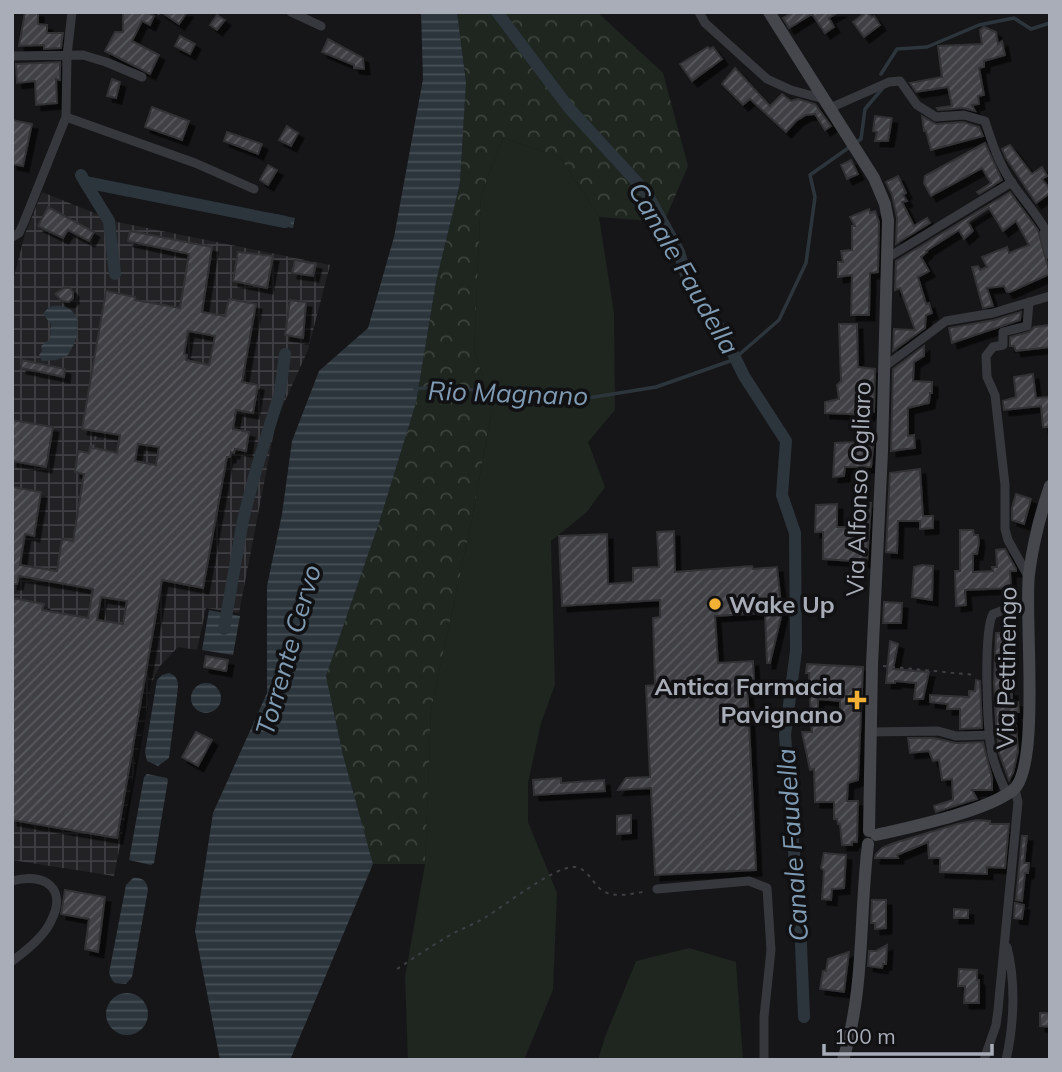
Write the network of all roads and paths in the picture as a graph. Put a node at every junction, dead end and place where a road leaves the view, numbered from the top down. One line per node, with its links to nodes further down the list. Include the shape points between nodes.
1 (72, 12): 9 (street)
2 (157, 12): 6 (path)
3 (291, 12): 7 (street)
4 (699, 12): 11 (street, via 705,23 768,79)
5 (769, 12): 11 (main road)
6 (161, 17)
7 (320, 26)
8 (12, 55): 9 (street)
9 (67, 55): 10 (street, via 83,55); 12 (street)
10 (142, 77)
11 (827, 103): 13 (street, via 900,81 917,105 936,117 964,115 985,121); 19 (main road, Via Alfonso Ogliaro, via 885,204)
12 (66, 117): 14 (street); 16 (street, via 24,222)
13 (1012, 182): 15 (street); 19 (street)
14 (254, 189)
15 (1042, 221): 17 (street); 18 (street)
16 (12, 237)
17 (1050, 238)
18 (1050, 255)
19 (887, 258): 22 (main road, Via Alfonso Ogliaro)
20 (1050, 296): 21 (street)
21 (1029, 302): 22 (street, via 946,321); 26 (street, via 1027,326 1003,332 1003,345 993,347 986,366 995,395 1005,529)
22 (884, 367): 28 (main road, Via Alfonso Ogliaro)
23 (96, 431): 24 (path)
24 (93, 448)
25 (1050, 486): 26 (main road, Via Pettinengo, via 1036,527)
26 (1029, 577): 32 (main road, Via Pettinengo, via 1028,749 1021,779)
27 (1001, 611): 29 (street, via 993,614 988,628)
28 (872, 664): 29 (path); 30 (main road, Via Alfonso Ogliaro)
29 (987, 677): 31 (street)
30 (871, 732): 31 (street); 33 (main road, Via Alfonso Ogliaro)
31 (990, 735): 32 (street, via 992,754)
32 (1011, 792): 33 (main road, via 983,806); 36 (street, via 1018,802)
33 (871, 837): 40 (main road, Via Alfonso Ogliaro, via 859,988)
34 (12, 881): 37 (street, via 38,878 50,884 56,897 52,921)
35 (657, 889): 38 (path, via 605,893 590,875 577,867 568,868); 39 (street, via 749,881 767,888 771,950)
36 (1006, 943): 41 (street, via 996,1025); 42 (street, via 1012,965 1011,1038)
37 (12, 961)
38 (397, 970)
39 (764, 1060)
40 (843, 1060)
41 (984, 1060)
42 (1006, 1060)

